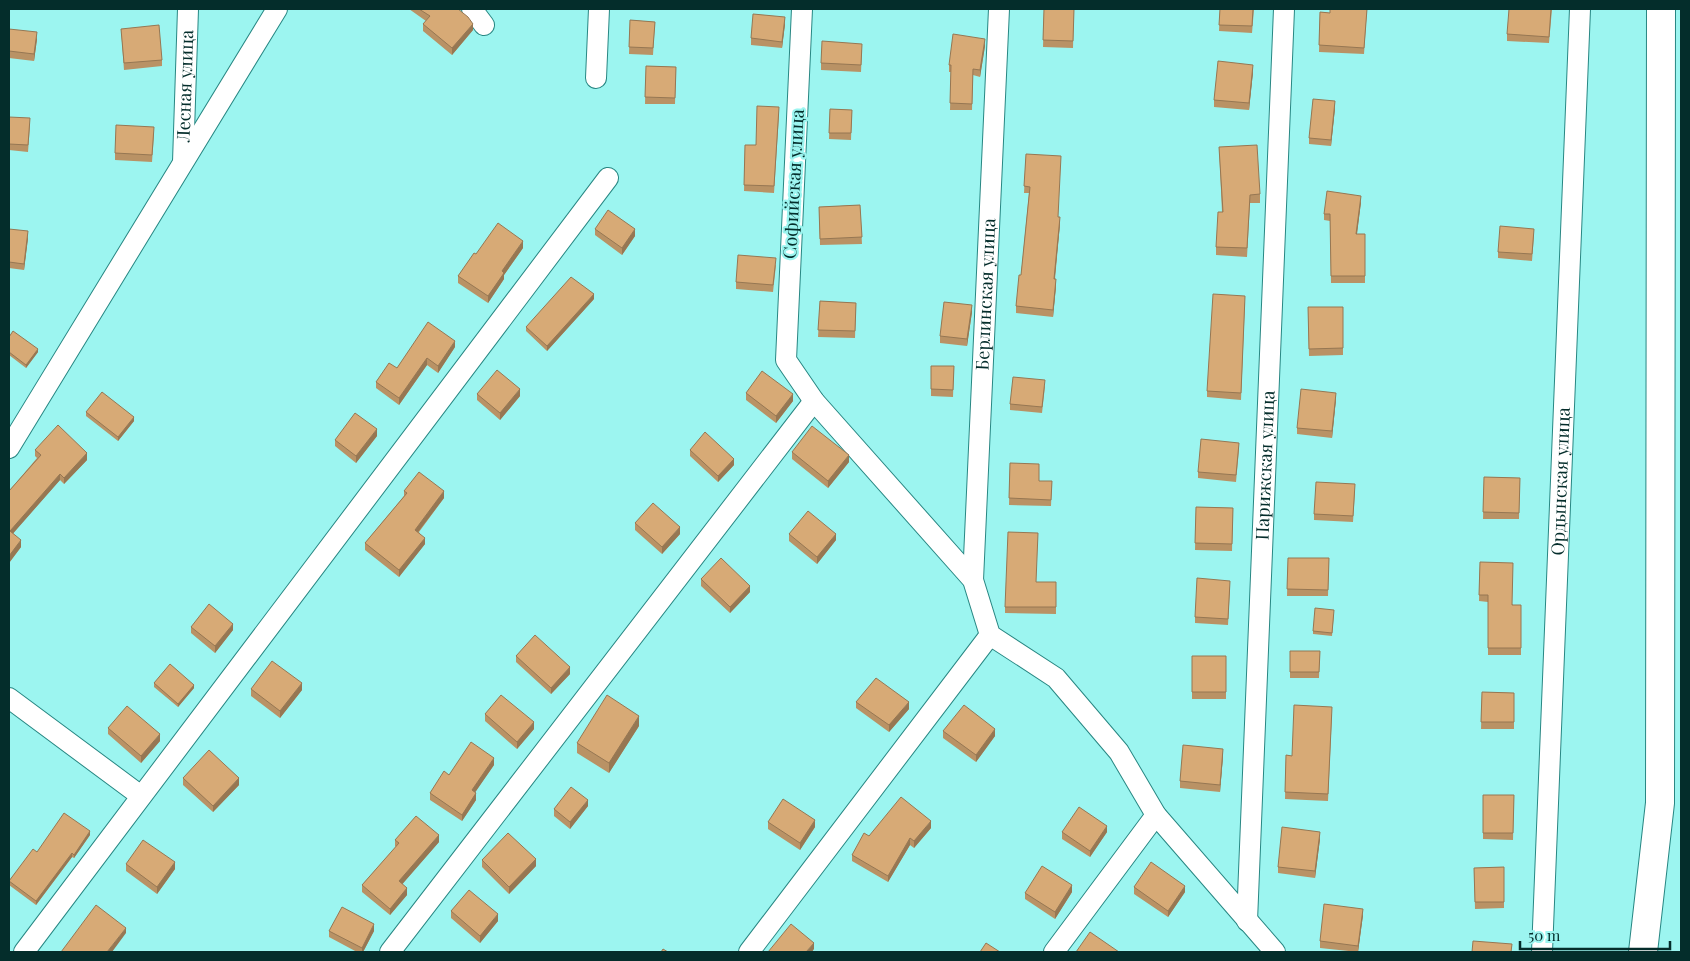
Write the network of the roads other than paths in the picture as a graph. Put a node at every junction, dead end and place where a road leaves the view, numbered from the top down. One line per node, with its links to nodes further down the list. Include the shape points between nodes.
1 (188, 9): 10 (street, Лесная улица)
2 (277, 9): 10 (street)
3 (599, 9): 9 (street)
4 (802, 9): 12 (street, Софийская улица, via 786,360)
5 (999, 9): 14 (street, Берлинская улица)
6 (1284, 9): 19 (street, Парижская улица)
7 (1580, 9): 25 (street, Ордынская улица)
8 (1662, 9): 26 (street, via 1660,803)
9 (596, 78)
10 (183, 164): 13 (street)
11 (608, 178): 17 (street)
12 (814, 401): 14 (street); 21 (street)
13 (9, 448)
14 (973, 580): 15 (street)
15 (990, 635): 18 (street, via 1056,678 1119,752); 22 (street)
16 (9, 698): 17 (street)
17 (141, 796): 20 (street)
18 (1156, 815): 19 (street); 23 (street)
19 (1247, 921): 24 (street)
20 (24, 952)
21 (390, 952)
22 (749, 952)
23 (1054, 952)
24 (1275, 952)
25 (1542, 952)
26 (1643, 952)

